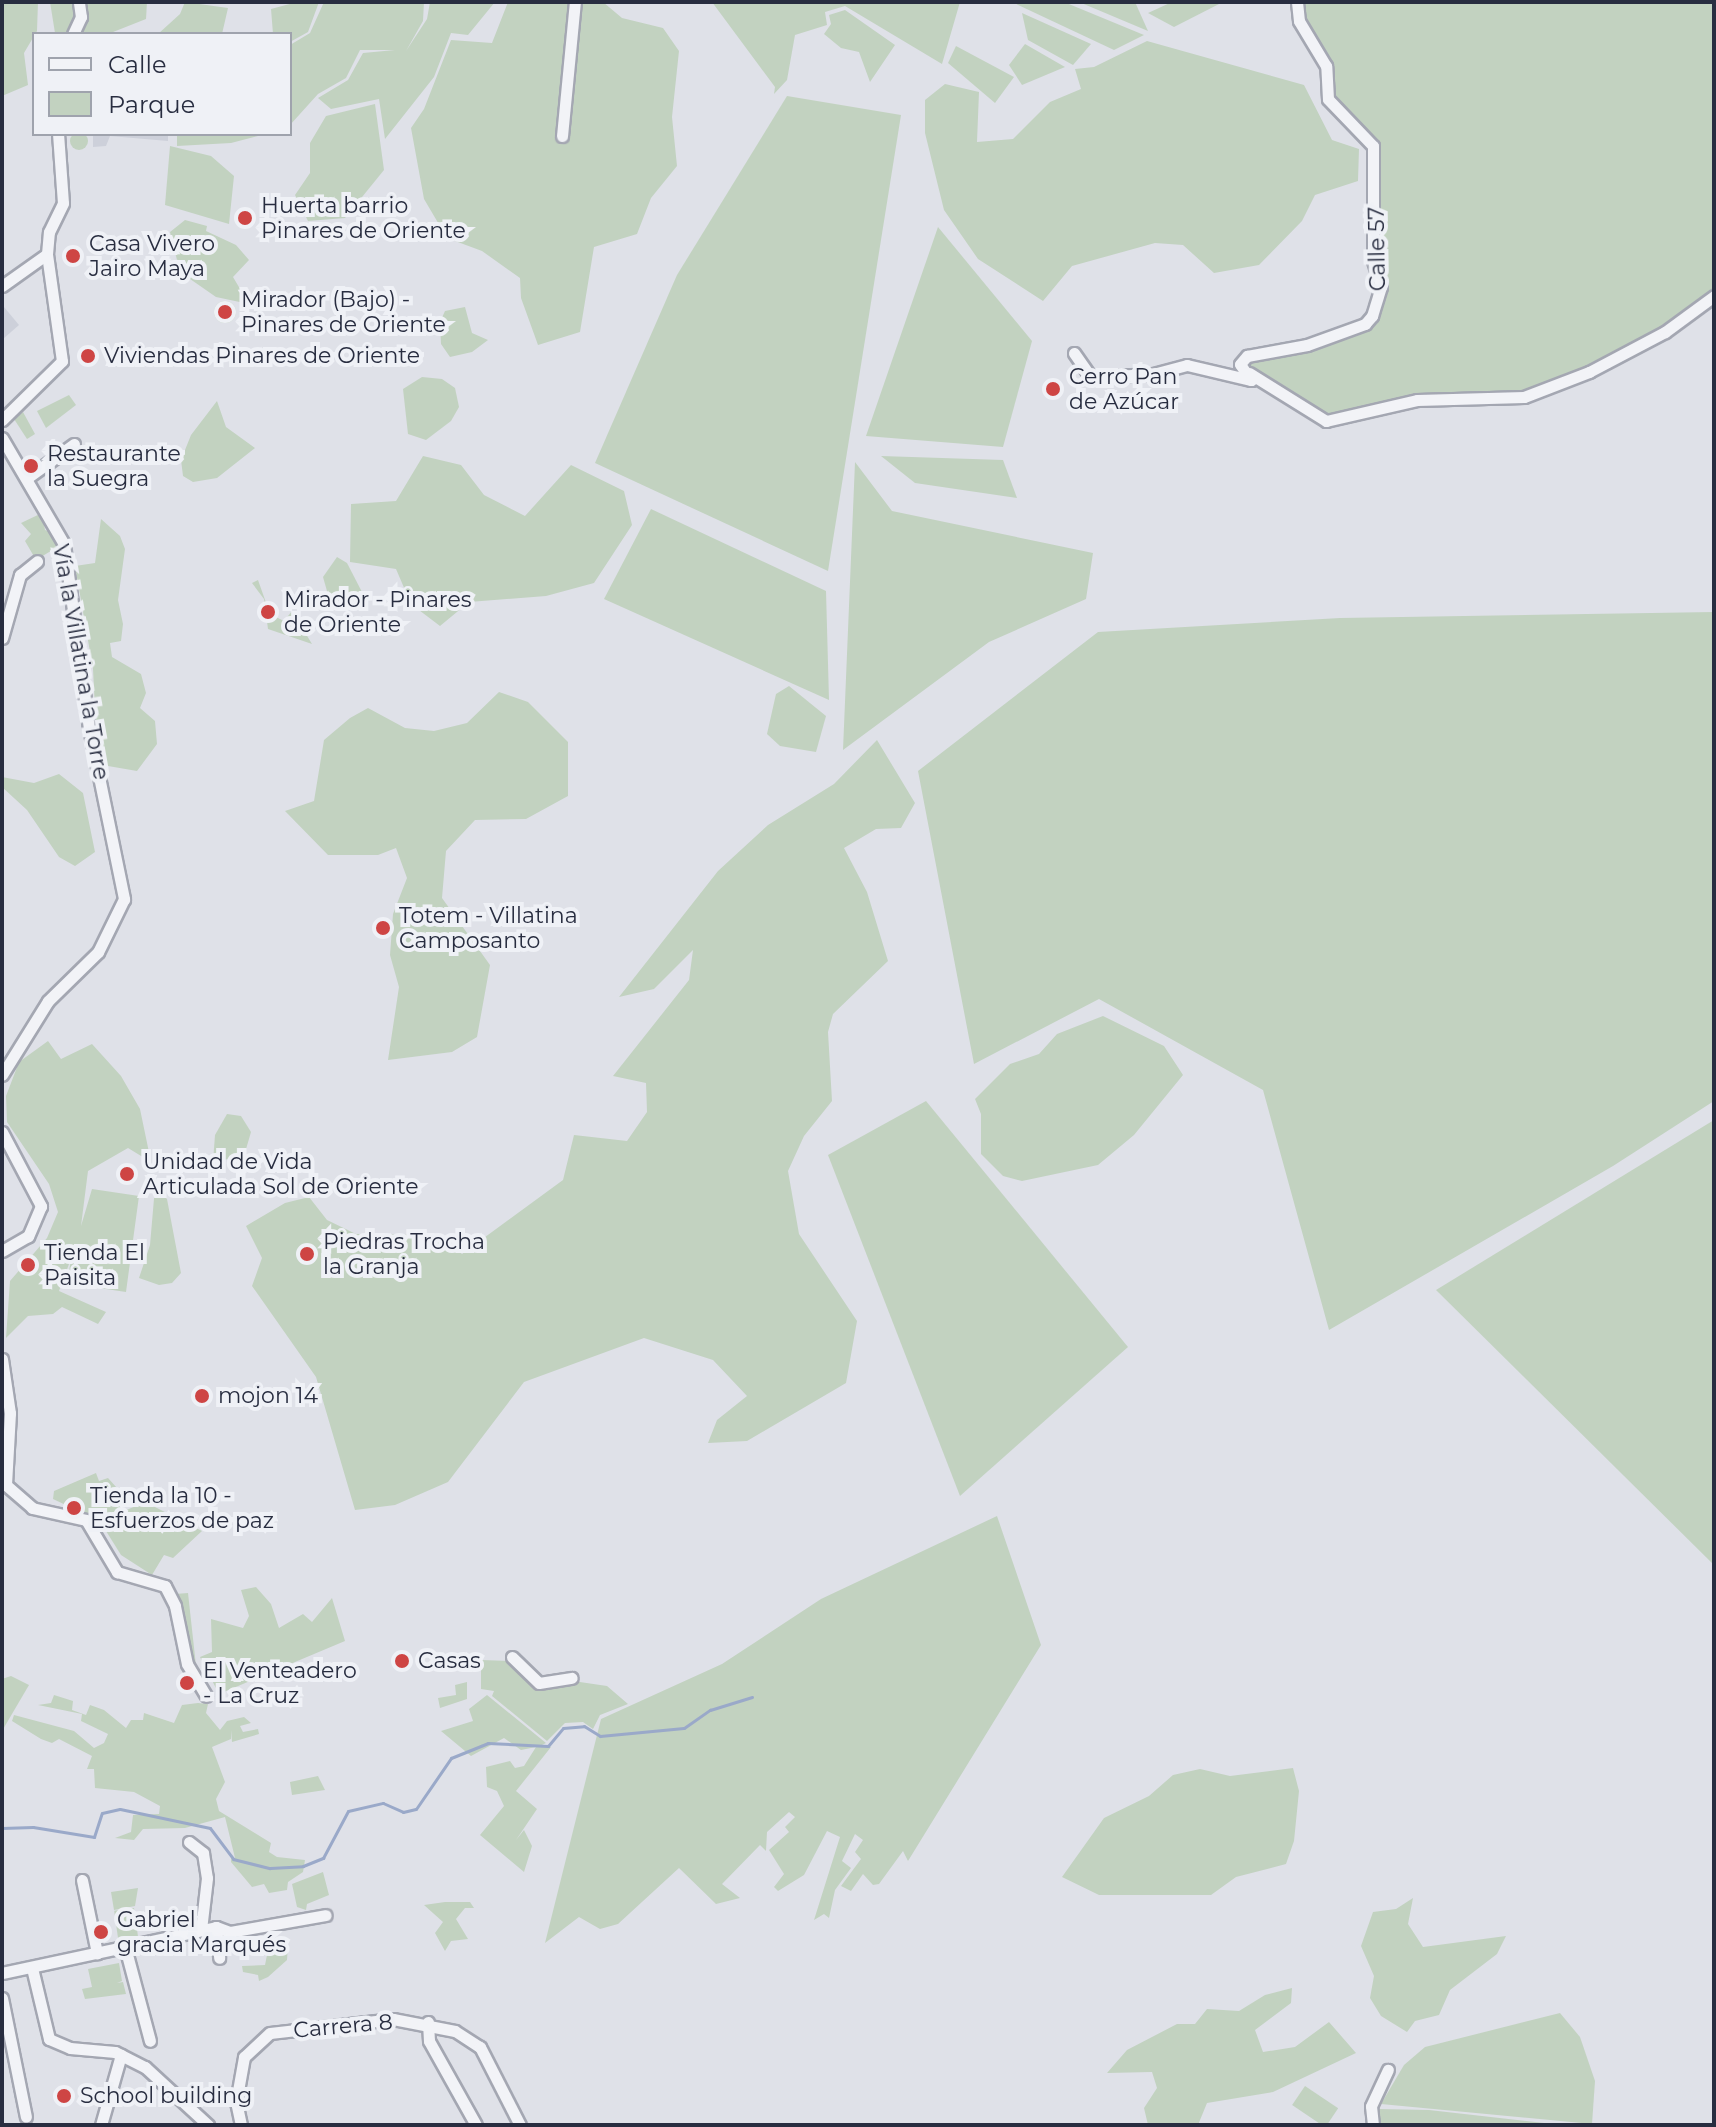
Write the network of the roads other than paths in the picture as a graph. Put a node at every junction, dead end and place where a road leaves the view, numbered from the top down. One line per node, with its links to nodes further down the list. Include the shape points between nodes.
1 (79, 2): 4 (street, via 81,17)
2 (575, 2): 6 (street)
3 (1297, 2): 11 (street, Calle 57, via 1299,21 1326,66 1328,99 1373,146 1373,260 1381,287 1365,324 1285,351 1247,356 1240,364)
4 (74, 32)
5 (58, 136): 7 (street, via 63,203 49,232)
6 (562, 136)
7 (47, 254): 8 (street); 12 (street, via 62,361)
8 (2, 286)
9 (1714, 296): 11 (street, via 1665,332 1589,372 1524,397 1417,400 1335,422)
10 (1074, 353): 11 (street, via 1091,377 1153,374 1187,365 1251,380)
11 (1245, 371)
12 (2, 420)
13 (2, 438): 15 (street, Vía la Villatina la Torre)
14 (74, 444): 15 (street)
15 (27, 478): 18 (street, Vía la Villatina la Torre, via 64,544 89,728 124,899 99,950 48,1001)
16 (37, 561): 17 (street, via 25,570)
17 (2, 638)
18 (2, 1075)
19 (2, 1132): 20 (street, via 41,1206 28,1236)
20 (2, 1251)
21 (2, 1359): 24 (street, via 10,1413 6,1485 32,1508 86,1520 117,1572 165,1586 175,1606 187,1664)
22 (512, 1657): 23 (street, via 539,1683)
23 (572, 1678)
24 (206, 1696)
25 (189, 1842): 29 (street, via 203,1853 207,1878)
26 (82, 1880): 31 (street)
27 (326, 1915): 28 (street, via 230,1932)
28 (216, 1927): 29 (street); 32 (street)
29 (201, 1930): 30 (street)
30 (125, 1947): 31 (street); 37 (street)
31 (97, 1953): 33 (street)
32 (219, 1958)
33 (32, 1968): 34 (street); 38 (street, via 44,2030 56,2044)
34 (2, 1973)
35 (2, 1998): 40 (street)
36 (428, 2022): 43 (street, Carrera 8, via 382,2020 270,2033 244,2057 236,2102); 44 (street, via 429,2041); 45 (street, via 480,2047)
37 (150, 2041)
38 (121, 2055): 41 (street); 42 (street, via 139,2064)
39 (1388, 2070): 46 (street, via 1371,2106)
40 (26, 2117)
41 (101, 2125)
42 (208, 2125)
43 (241, 2125)
44 (476, 2125)
45 (520, 2125)
46 (1373, 2125)

